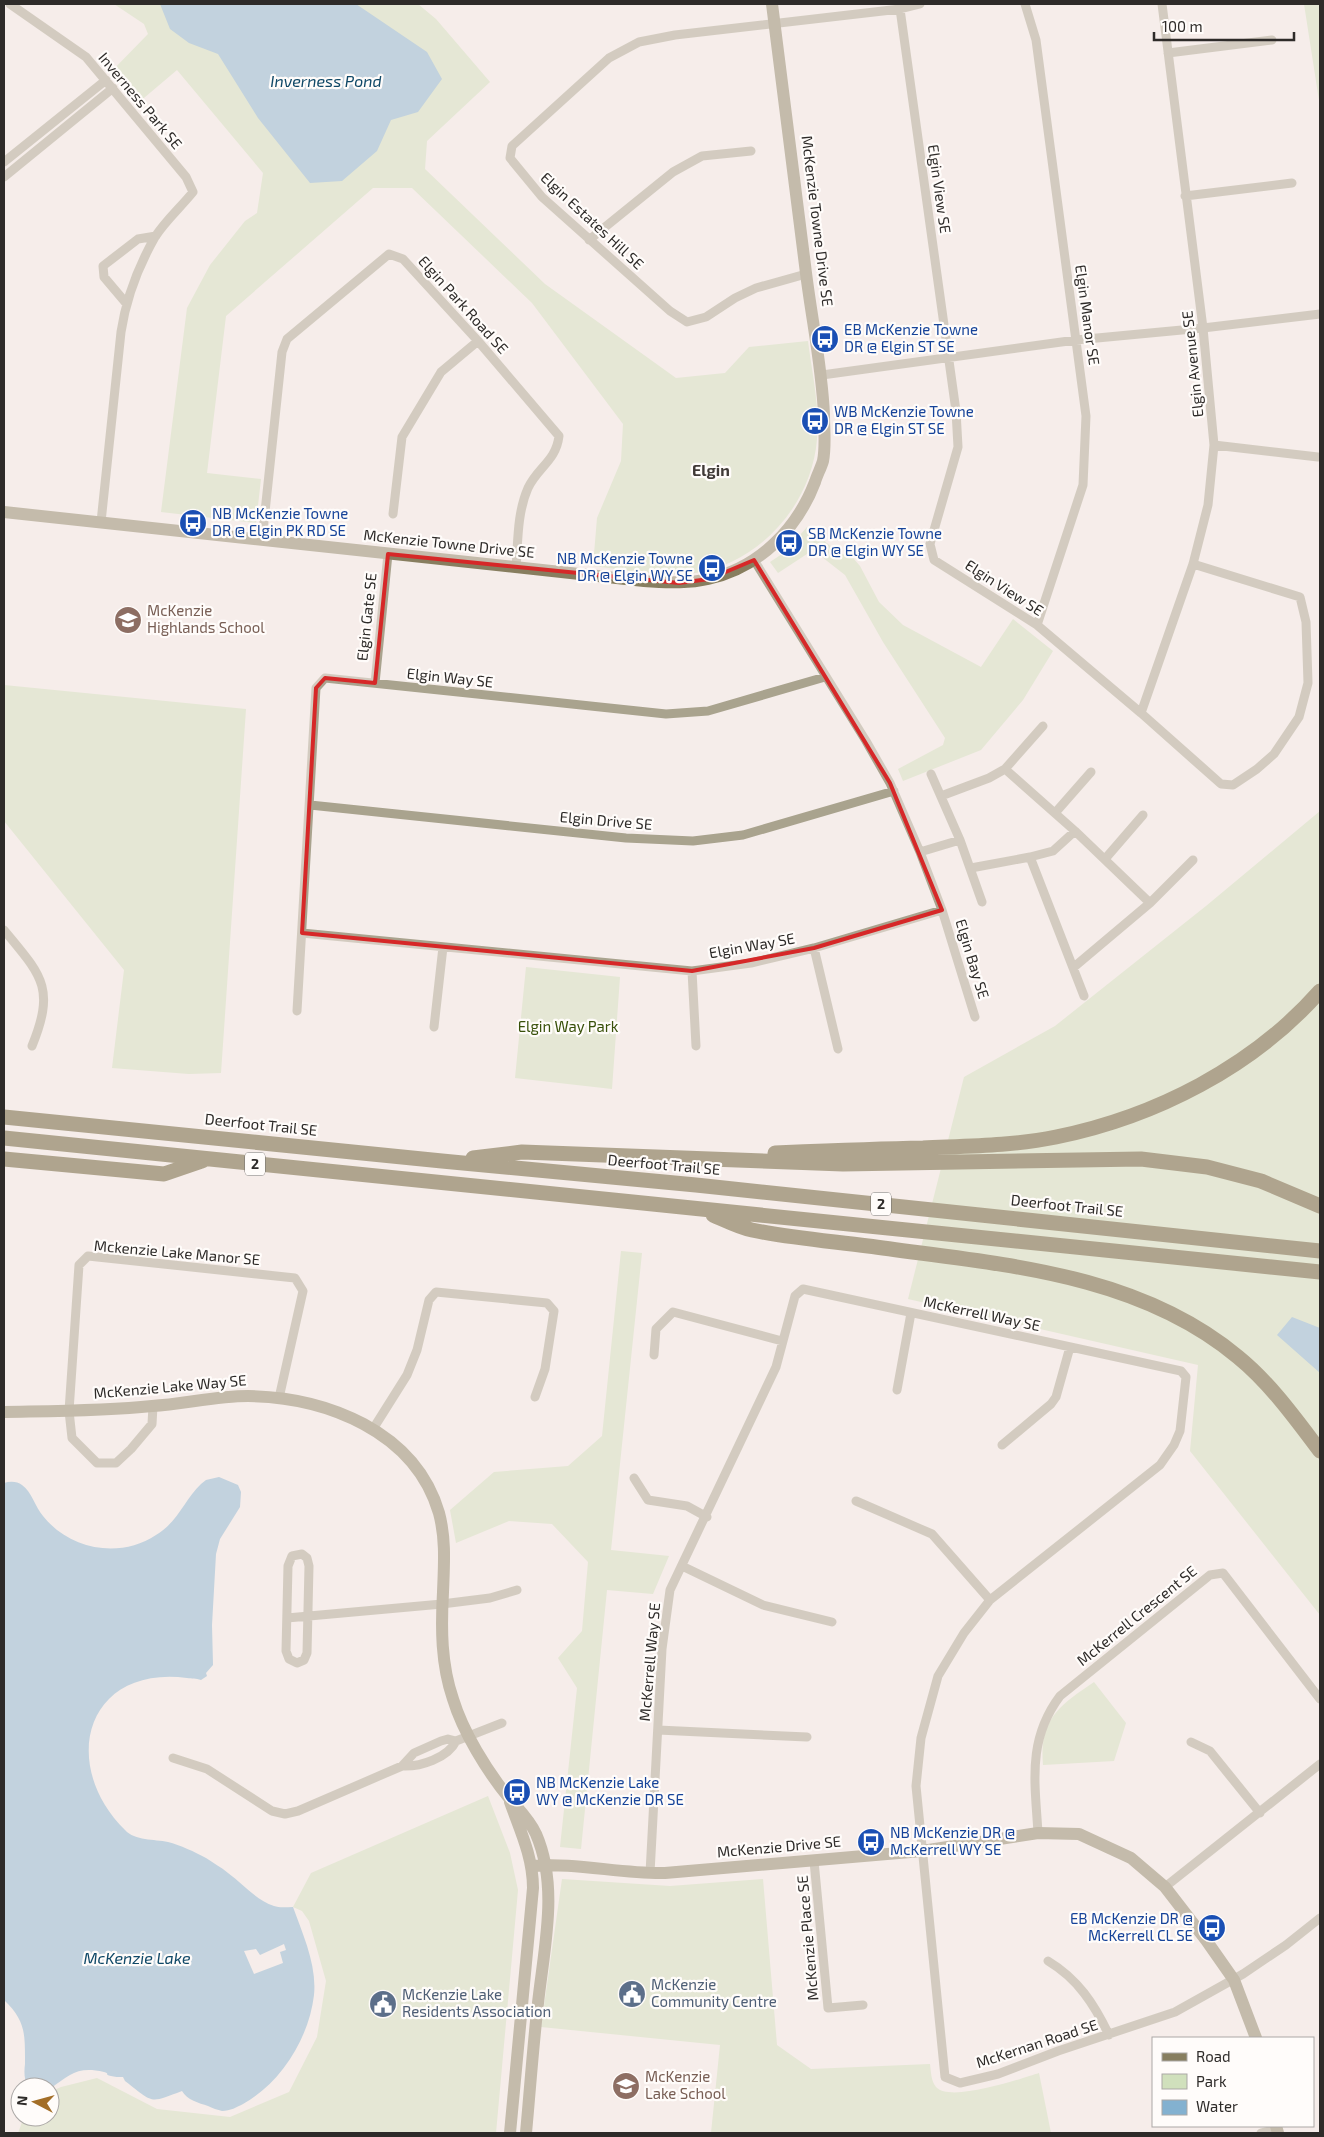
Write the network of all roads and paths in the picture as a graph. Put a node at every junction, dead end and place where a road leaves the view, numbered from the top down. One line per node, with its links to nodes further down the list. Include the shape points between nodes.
1 (10, 4): 10 (street, Inverness Park SE, via 86,57)
2 (772, 4): 7 (street, McKenzie Towne Drive SE)
3 (920, 4): 6 (street, Elgin Estates Hill SE)
4 (1025, 4): 23 (street, Elgin Manor SE, via 1036,40)
5 (1162, 4): 9 (street, Elgin Avenue SE)
6 (900, 9): 7 (street, Elgin Estates Hill SE); 25 (street, Elgin View SE)
7 (774, 22): 18 (street, Elgin Estates Hill SE, via 638,42 609,58 512,146 510,158 542,197); 19 (street, McKenzie Towne Drive SE)
8 (1272, 40): 9 (street)
9 (1168, 53): 16 (street, Elgin Avenue SE)
10 (106, 80): 11 (street, Inverness Park SE); 13 (street)
11 (113, 88): 14 (street); 17 (street, Inverness Park SE, via 186,177 193,192)
12 (752, 151): 18 (street, via 702,156 673,172)
13 (4, 162)
14 (4, 177)
15 (1292, 183): 16 (street)
16 (1185, 196): 22 (street, Elgin Avenue SE)
17 (156, 236): 20 (street, Inverness Park SE); 20 (street, via 138,239 102,266 104,277)
18 (589, 240): 19 (street, Elgin Estates Hill SE, via 687,322 706,317 756,288)
19 (806, 274): 26 (street, McKenzie Towne Drive SE)
20 (126, 303): 31 (street, Inverness Park SE)
21 (1320, 314): 22 (street)
22 (1203, 328): 23 (street); 27 (street, Elgin Avenue SE)
23 (1076, 340): 25 (street); 37 (street, Elgin Manor SE, via 1086,416 1083,484)
24 (478, 341): 30 (street, via 441,372 402,437); 32 (street, Elgin Park Road SE, via 403,259 389,254 287,339 282,352); 36 (street, Elgin Park Road SE, via 559,436 557,450 528,489 519,522)
25 (948, 356): 26 (street); 37 (street, Elgin View SE, via 958,446 930,544 931,554 934,560)
26 (822, 375): 34 (street, McKenzie Towne Drive SE, via 823,461 797,517 767,551)
27 (1214, 445): 28 (street); 35 (street, Elgin Avenue SE, via 1208,504)
28 (1318, 457)
29 (4, 512): 31 (street, McKenzie Towne Drive SE)
30 (393, 514)
31 (101, 522): 32 (street, McKenzie Towne Drive SE)
32 (262, 540): 33 (street, McKenzie Towne Drive SE)
33 (388, 554): 36 (street, McKenzie Towne Drive SE); 39 (street, Elgin Gate SE)
34 (754, 560): 36 (street, McKenzie Towne Drive SE, via 708,579 679,583); 38 (street)
35 (1193, 564): 40 (street, Elgin Avenue SE); 40 (street, Elgin View SE, via 1300,597 1306,622 1308,682 1299,717 1274,754 1233,785 1221,784)
36 (516, 568)
37 (1037, 625): 40 (street, Elgin View SE)
38 (825, 677): 39 (street, Elgin Way SE, via 708,711 666,714); 45 (street)
39 (375, 683): 47 (street, Elgin Way SE, via 326,678 316,688)
40 (1141, 712)
41 (1043, 726): 42 (street)
42 (1005, 769): 46 (street); 48 (street)
43 (1091, 772): 48 (street)
44 (931, 774): 46 (street)
45 (894, 791): 47 (street, Elgin Drive SE, via 743,835 693,841 626,838); 52 (street)
46 (941, 796): 51 (street)
47 (310, 805): 61 (street, Elgin Way SE)
48 (1055, 813): 50 (street)
49 (1143, 815): 54 (street)
50 (1075, 831): 53 (street, via 1053,851); 54 (street)
51 (960, 840): 52 (street); 56 (street)
52 (920, 852): 59 (street)
53 (1030, 856): 56 (street); 64 (street)
54 (1105, 859): 58 (street)
55 (1193, 860): 58 (street)
56 (971, 868): 57 (street)
57 (982, 902)
58 (1150, 903): 64 (street)
59 (942, 910): 63 (street, Elgin Way SE); 69 (street, Elgin Bay SE)
60 (4, 930): 71 (street, via 38,973 45,998 42,1021)
61 (302, 933): 62 (street, Elgin Way SE); 68 (street, Elgin Way SE)
62 (443, 947): 65 (street, Elgin Way SE); 70 (street)
63 (814, 948): 65 (street, Elgin Way SE, via 751,963); 73 (street)
64 (1074, 967): 67 (street)
65 (692, 971): 72 (street)
66 (1320, 991): 78 (highway, via 1298,1016 1263,1046 1214,1077 1122,1121 1055,1137 990,1146 752,1153)
67 (1084, 996)
68 (297, 1011)
69 (975, 1017)
70 (434, 1027)
71 (32, 1046)
72 (696, 1046)
73 (838, 1049)
74 (4, 1117): 79 (highway, Deerfoot Trail SE / 2)
75 (4, 1138): 77 (highway, 2)
76 (4, 1159): 77 (highway, via 164,1174)
77 (208, 1159): 81 (highway, 2)
78 (736, 1161): 79 (highway, via 522,1152); 80 (highway, via 843,1164 1141,1159 1207,1167 1261,1181)
79 (442, 1162): 82 (highway, Deerfoot Trail SE / 2, via 696,1185)
80 (1320, 1206)
81 (696, 1209): 83 (highway, 2); 96 (highway, via 750,1230 1028,1268 1134,1297 1203,1332 1239,1357 1269,1387)
82 (1320, 1251)
83 (1320, 1272)
84 (911, 1313): 85 (street, McKerrell Way SE, via 803,1289 795,1296); 86 (street, McKerrell Way SE); 88 (street)
85 (782, 1341): 87 (street, via 673,1312 656,1329); 99 (street, McKerrell Way SE, via 776,1367)
86 (1070, 1347): 95 (street, via 1056,1397); 102 (street, McKerrell Way SE, via 1181,1371 1186,1377 1180,1430 1160,1465)
87 (654, 1355)
88 (896, 1390)
89 (535, 1397): 94 (street, via 545,1369 554,1311 547,1303 436,1292 429,1300 407,1376)
90 (279, 1398): 91 (street, McKenzie Lake Way SE, via 236,1396); 92 (street, Mckenzie Lake Manor SE, via 303,1291 295,1278 88,1256 79,1265); 94 (street, McKenzie Lake Way SE, via 336,1412)
91 (153, 1406): 92 (street, McKenzie Lake Way SE); 92 (street, via 152,1424 116,1463 97,1463 72,1438)
92 (69, 1411): 93 (street, McKenzie Lake Way SE)
93 (4, 1412)
94 (374, 1429): 103 (street, McKenzie Lake Way SE, via 411,1460 432,1494 444,1540)
95 (1002, 1445)
96 (1320, 1451)
97 (634, 1478): 99 (street, via 648,1500 687,1506)
98 (856, 1500): 102 (street, via 932,1534)
99 (707, 1517): 100 (street, McKerrell Way SE)
100 (682, 1566): 106 (street, via 759,1604); 109 (street, McKerrell Way SE, via 670,1590 666,1609)
101 (517, 1590): 103 (street, via 490,1598)
102 (990, 1600): 120 (street, McKerrell Way SE, via 964,1633 938,1676 923,1729 916,1786)
103 (442, 1604): 104 (street); 110 (street, McKenzie Lake Way SE, via 447,1680)
104 (308, 1616): 105 (street); 105 (street, via 307,1656 297,1663 290,1661 287,1654); 105 (street, via 309,1563 306,1556 298,1554 288,1562)
105 (287, 1618)
106 (832, 1622)
107 (1320, 1699): 119 (street, McKerrell Crescent SE, via 1222,1573 1210,1575 1060,1696 1048,1713 1037,1743)
108 (502, 1724): 110 (street)
109 (658, 1730): 111 (street); 124 (street, McKerrell Way SE)
110 (469, 1736): 112 (street); 117 (street, McKenzie Lake Way SE)
111 (807, 1737)
112 (456, 1741): 116 (street, via 444,1740 418,1751); 116 (street, via 445,1754 416,1766)
113 (1192, 1742): 118 (street, via 1210,1751)
114 (173, 1758): 116 (street, via 207,1769 281,1814 298,1811)
115 (1320, 1764): 118 (street)
116 (402, 1766)
117 (508, 1798): 122 (street, McKenzie Lake Way SE, via 533,1828); 123 (street, McKenzie Lake Way SE)
118 (1260, 1813): 125 (street)
119 (1038, 1834): 120 (street, McKenzie Drive SE); 125 (street, McKenzie Drive SE, via 1079,1834 1131,1858)
120 (922, 1851): 121 (street, McKenzie Drive SE); 132 (street, McKernan Road SE, via 945,2077 960,2083 998,2074)
121 (814, 1861): 124 (street, McKenzie Drive SE); 129 (street, McKenzie Place SE, via 828,2008)
122 (546, 1865): 123 (street, McKenzie Drive SE); 124 (street, McKenzie Drive SE); 131 (street, McKenzie Lake Way SE, via 549,1884)
123 (531, 1866): 130 (street, McKenzie Lake Way SE, via 533,1888)
124 (650, 1873)
125 (1165, 1887): 128 (street, McKenzie Drive SE)
126 (1320, 1918): 128 (street, McKernan Road SE)
127 (1048, 1961): 132 (street, via 1066,1972 1084,1991)
128 (1234, 1980): 132 (street, McKernan Road SE, via 1175,2012); 133 (street, McKenzie Drive SE)
129 (863, 2005)
130 (521, 2016): 131 (street); 135 (street, McKenzie Lake Way SE)
131 (536, 2018): 136 (street, McKenzie Lake Way SE)
132 (1110, 2035)
133 (1256, 2037)
134 (1277, 2129): 137 (street)
135 (510, 2133)
136 (526, 2133)
137 (1261, 2133)

